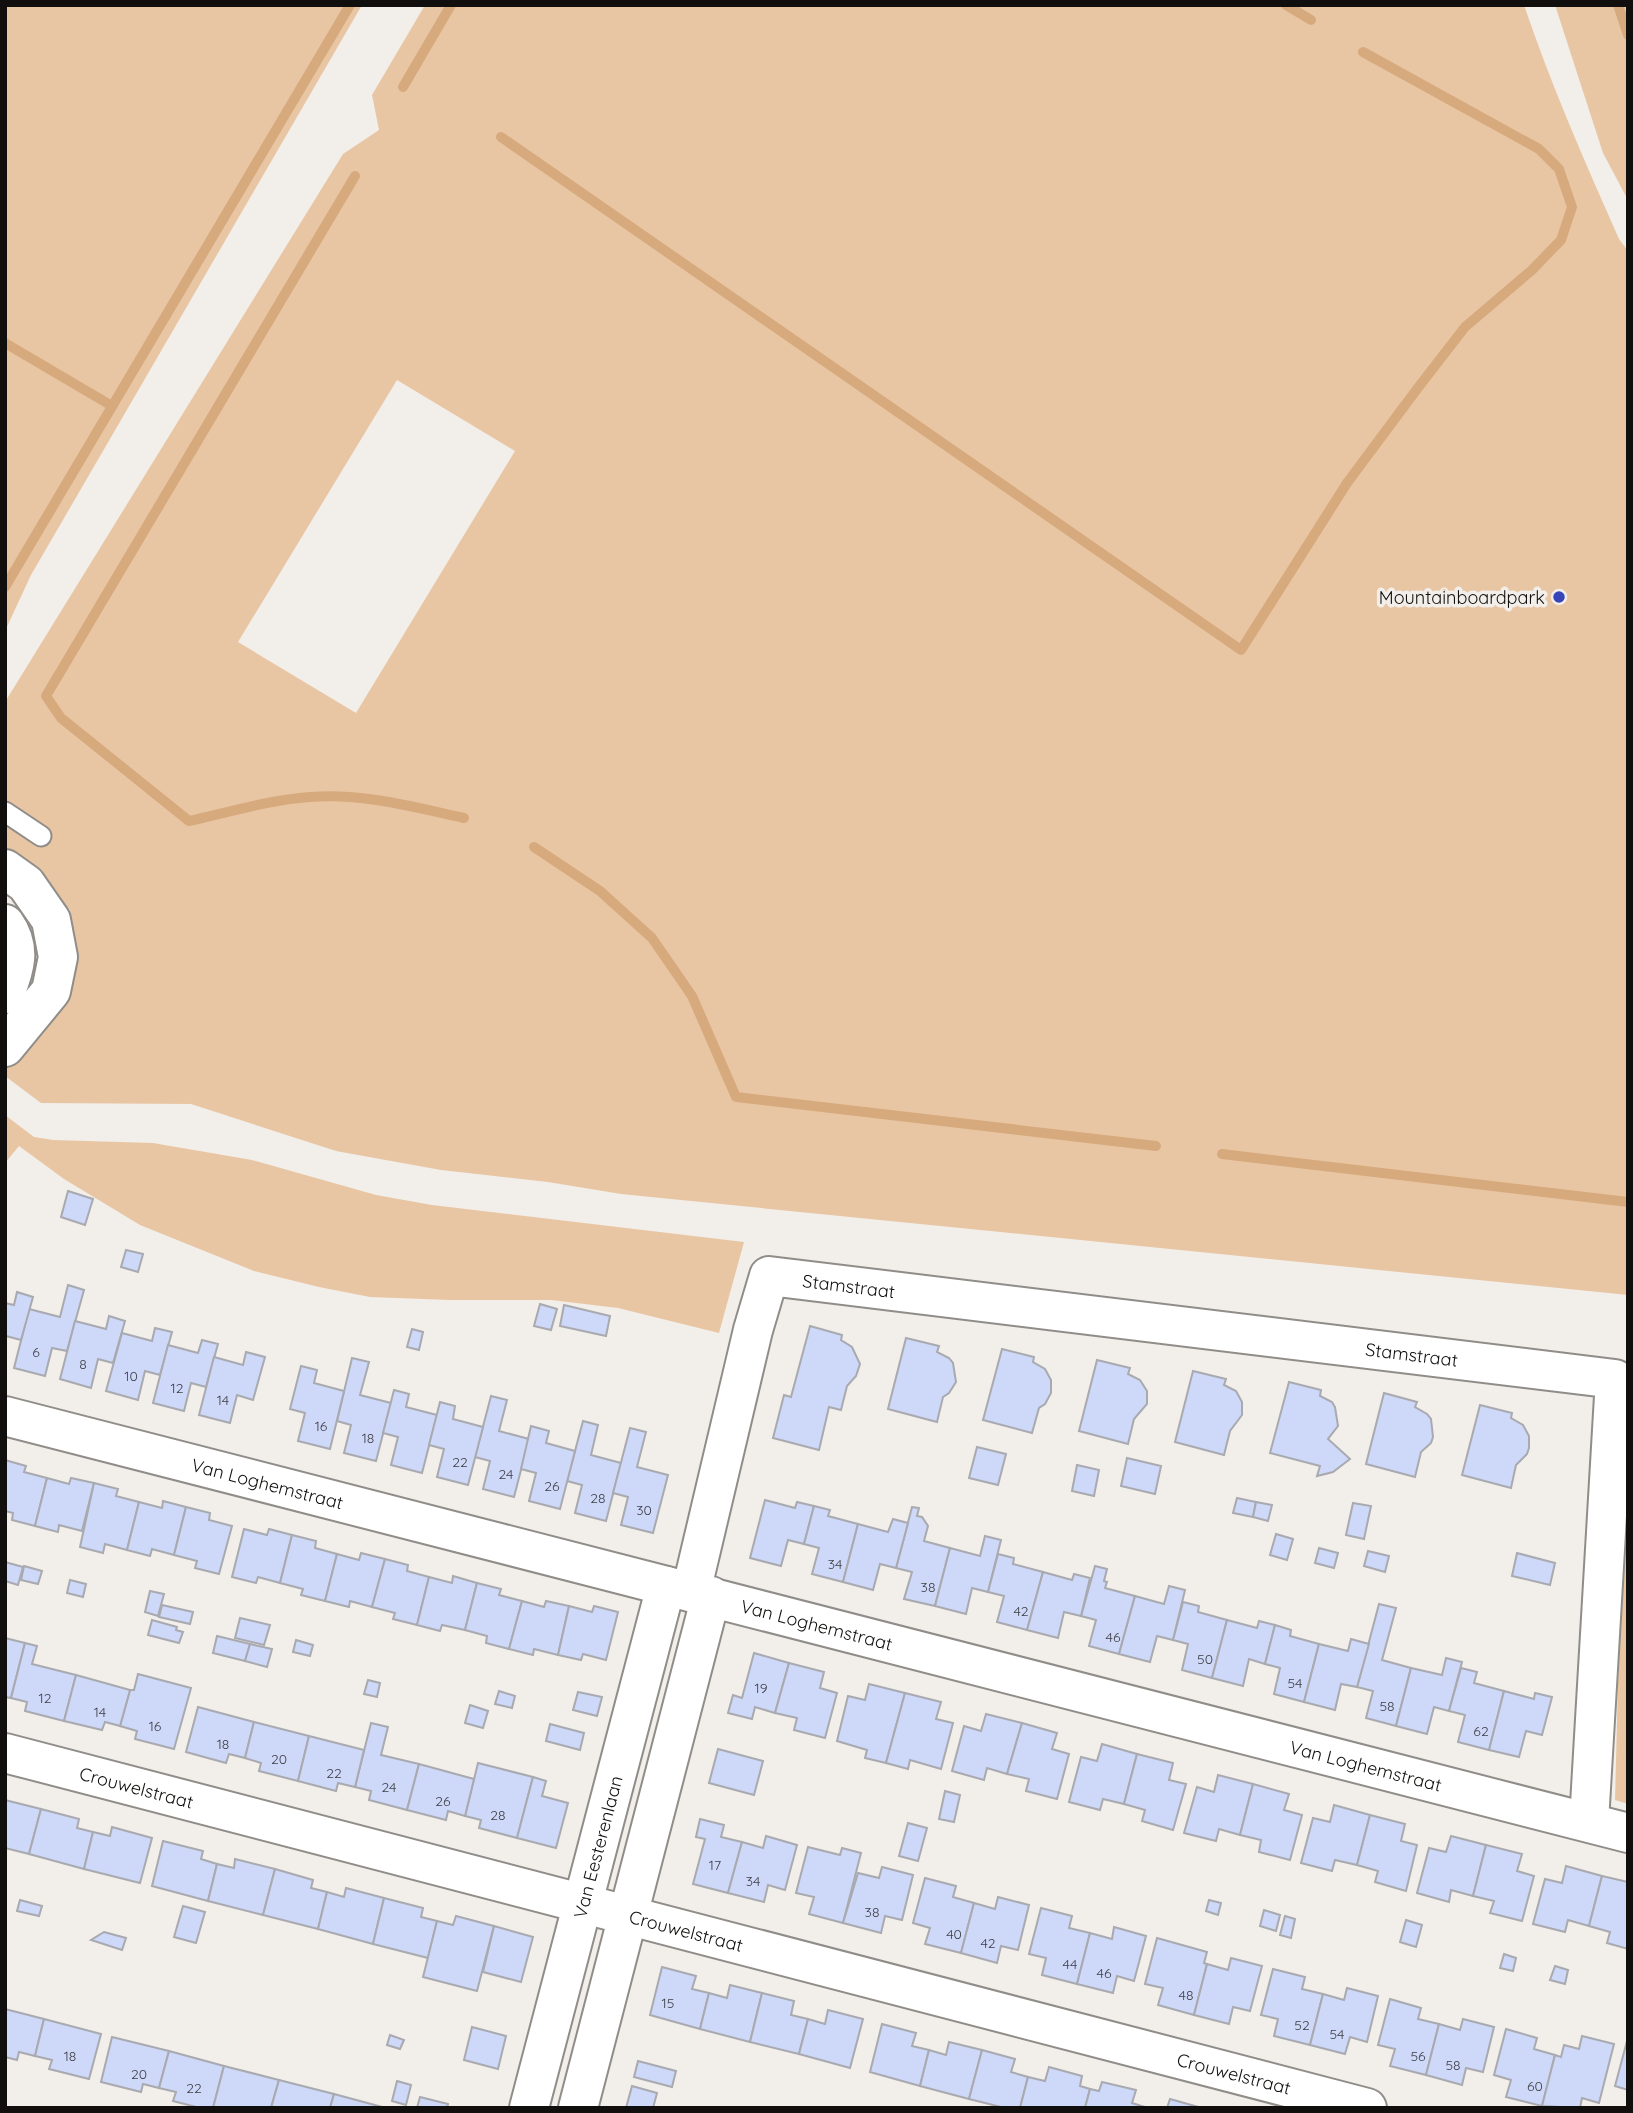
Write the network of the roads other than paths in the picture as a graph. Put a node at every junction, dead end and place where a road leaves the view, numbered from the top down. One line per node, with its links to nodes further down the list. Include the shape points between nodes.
1 (5, 812): 2 (lane)
2 (41, 836)
3 (5, 869): 6 (street, via 26,884 51,919 58,957 51,991)
4 (5, 924): 5 (street, via 13,935 16,966)
5 (5, 994)
6 (5, 1047)
7 (769, 1276): 9 (street, Van Eesterenlaan); 11 (street, Stamstraat, via 1615,1379)
8 (5, 1416): 9 (street, Van Loghemstraat)
9 (689, 1591): 11 (street, Van Loghemstraat); 13 (street, Van Eesterenlaan); 14 (street, Van Eesterenlaan)
10 (5, 1753): 13 (street, Crouwelstraat)
11 (1589, 1822): 12 (street, Van Loghemstraat)
12 (1628, 1833)
13 (583, 1905): 14 (street, Crouwelstraat); 15 (street, Van Eesterenlaan)
14 (627, 1914): 16 (street, Van Eesterenlaan); 17 (street, Crouwelstraat)
15 (529, 2108)
16 (578, 2108)
17 (1367, 2108)

